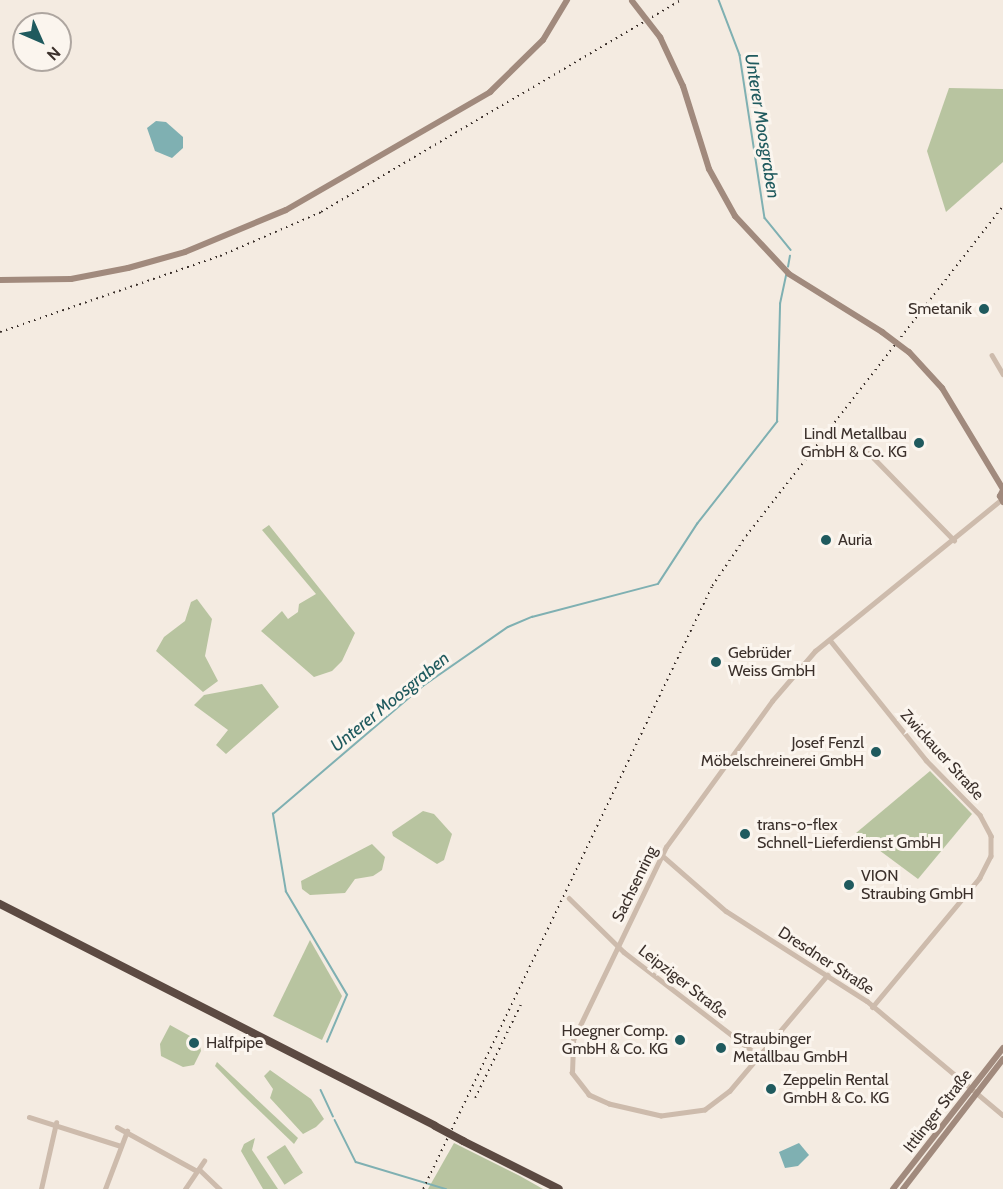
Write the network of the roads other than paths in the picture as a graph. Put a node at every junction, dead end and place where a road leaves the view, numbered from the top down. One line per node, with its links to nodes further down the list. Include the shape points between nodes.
1 (567, 0): 3 (street, via 530,57 490,92 268,218 185,252 128,268 71,279)
2 (632, 1): 7 (street, bridge, via 660,37 723,196 750,235 789,274 909,352 942,388)
3 (0, 280)
4 (992, 355): 5 (street)
5 (1003, 374)
6 (869, 453): 9 (street)
7 (1003, 490): 8 (street)
8 (1002, 501): 9 (street, Sachsenring)
9 (954, 540): 10 (street, Sachsenring)
10 (830, 640): 11 (street, Sachsenring, via 804,662 772,701 674,834); 16 (street, Zwickauer Straße, via 926,760 980,815 991,836 991,856 980,878)
11 (664, 857): 14 (street, Sachsenring); 15 (street, Dresdner Straße, via 726,911)
12 (569, 898): 14 (street, Leipziger Straße)
13 (0, 904): 33 (highway, bridge)
14 (617, 945): 18 (street, Leipziger Straße); 18 (street, Sachsenring, via 570,1050 572,1073 589,1095 648,1114 690,1114 718,1102)
15 (828, 975): 16 (street, Dresdner Straße); 18 (street, Sachsenring)
16 (873, 1007): 20 (street, Dresdner Straße)
17 (1003, 1048): 20 (street, Ittlinger Straße)
18 (759, 1056)
19 (1003, 1059): 20 (street, Ittlinger Straße)
20 (975, 1092): 21 (street, Dresdner Straße); 34 (street, Ittlinger Straße); 35 (street, Ittlinger Straße)
21 (1003, 1115)
22 (29, 1117): 23 (street)
23 (56, 1123): 26 (street); 29 (street)
24 (117, 1127): 25 (street)
25 (127, 1131): 26 (street); 28 (street)
26 (121, 1146): 30 (street)
27 (204, 1161): 28 (street)
28 (198, 1170): 31 (street); 32 (street)
29 (41, 1189)
30 (105, 1189)
31 (185, 1189)
32 (220, 1189)
33 (559, 1189)
34 (893, 1189)
35 (903, 1189)

